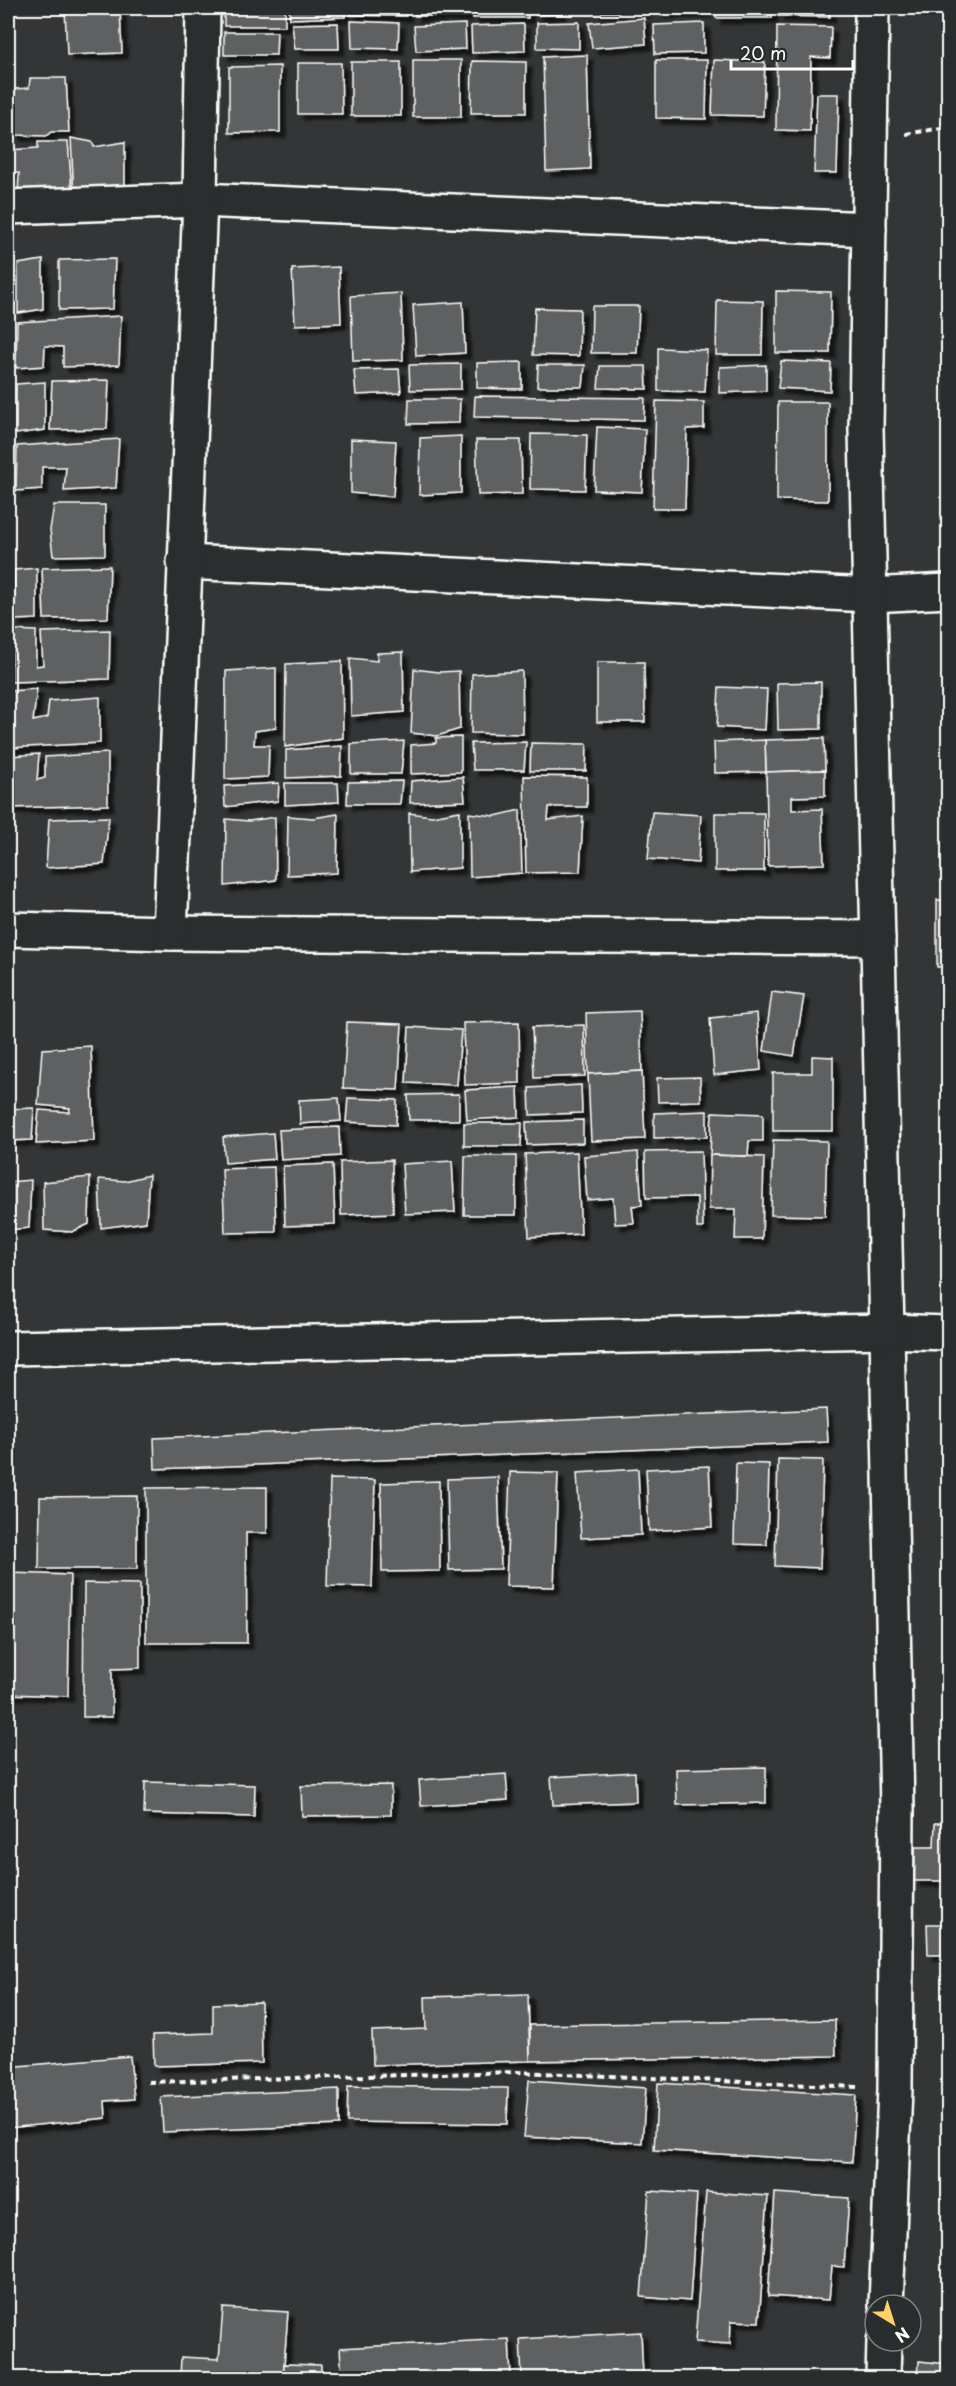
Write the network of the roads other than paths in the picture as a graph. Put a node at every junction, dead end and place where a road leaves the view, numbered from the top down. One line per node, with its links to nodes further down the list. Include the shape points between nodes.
1 (203, 8): 3 (street)
2 (872, 8): 5 (street)
3 (200, 200): 4 (street); 5 (street); 6 (street)
4 (8, 207)
5 (869, 229): 8 (street, via 866,429)
6 (184, 562): 8 (street); 10 (street)
7 (948, 591): 8 (street)
8 (870, 595): 11 (street)
9 (8, 929): 10 (street)
10 (170, 933): 11 (street)
11 (878, 938): 12 (street)
12 (886, 1331): 13 (street); 14 (street); 15 (street, via 897,1809 895,2089)
13 (948, 1333)
14 (8, 1348)
15 (886, 2293)
16 (884, 2353): 17 (street)
17 (883, 2379)

